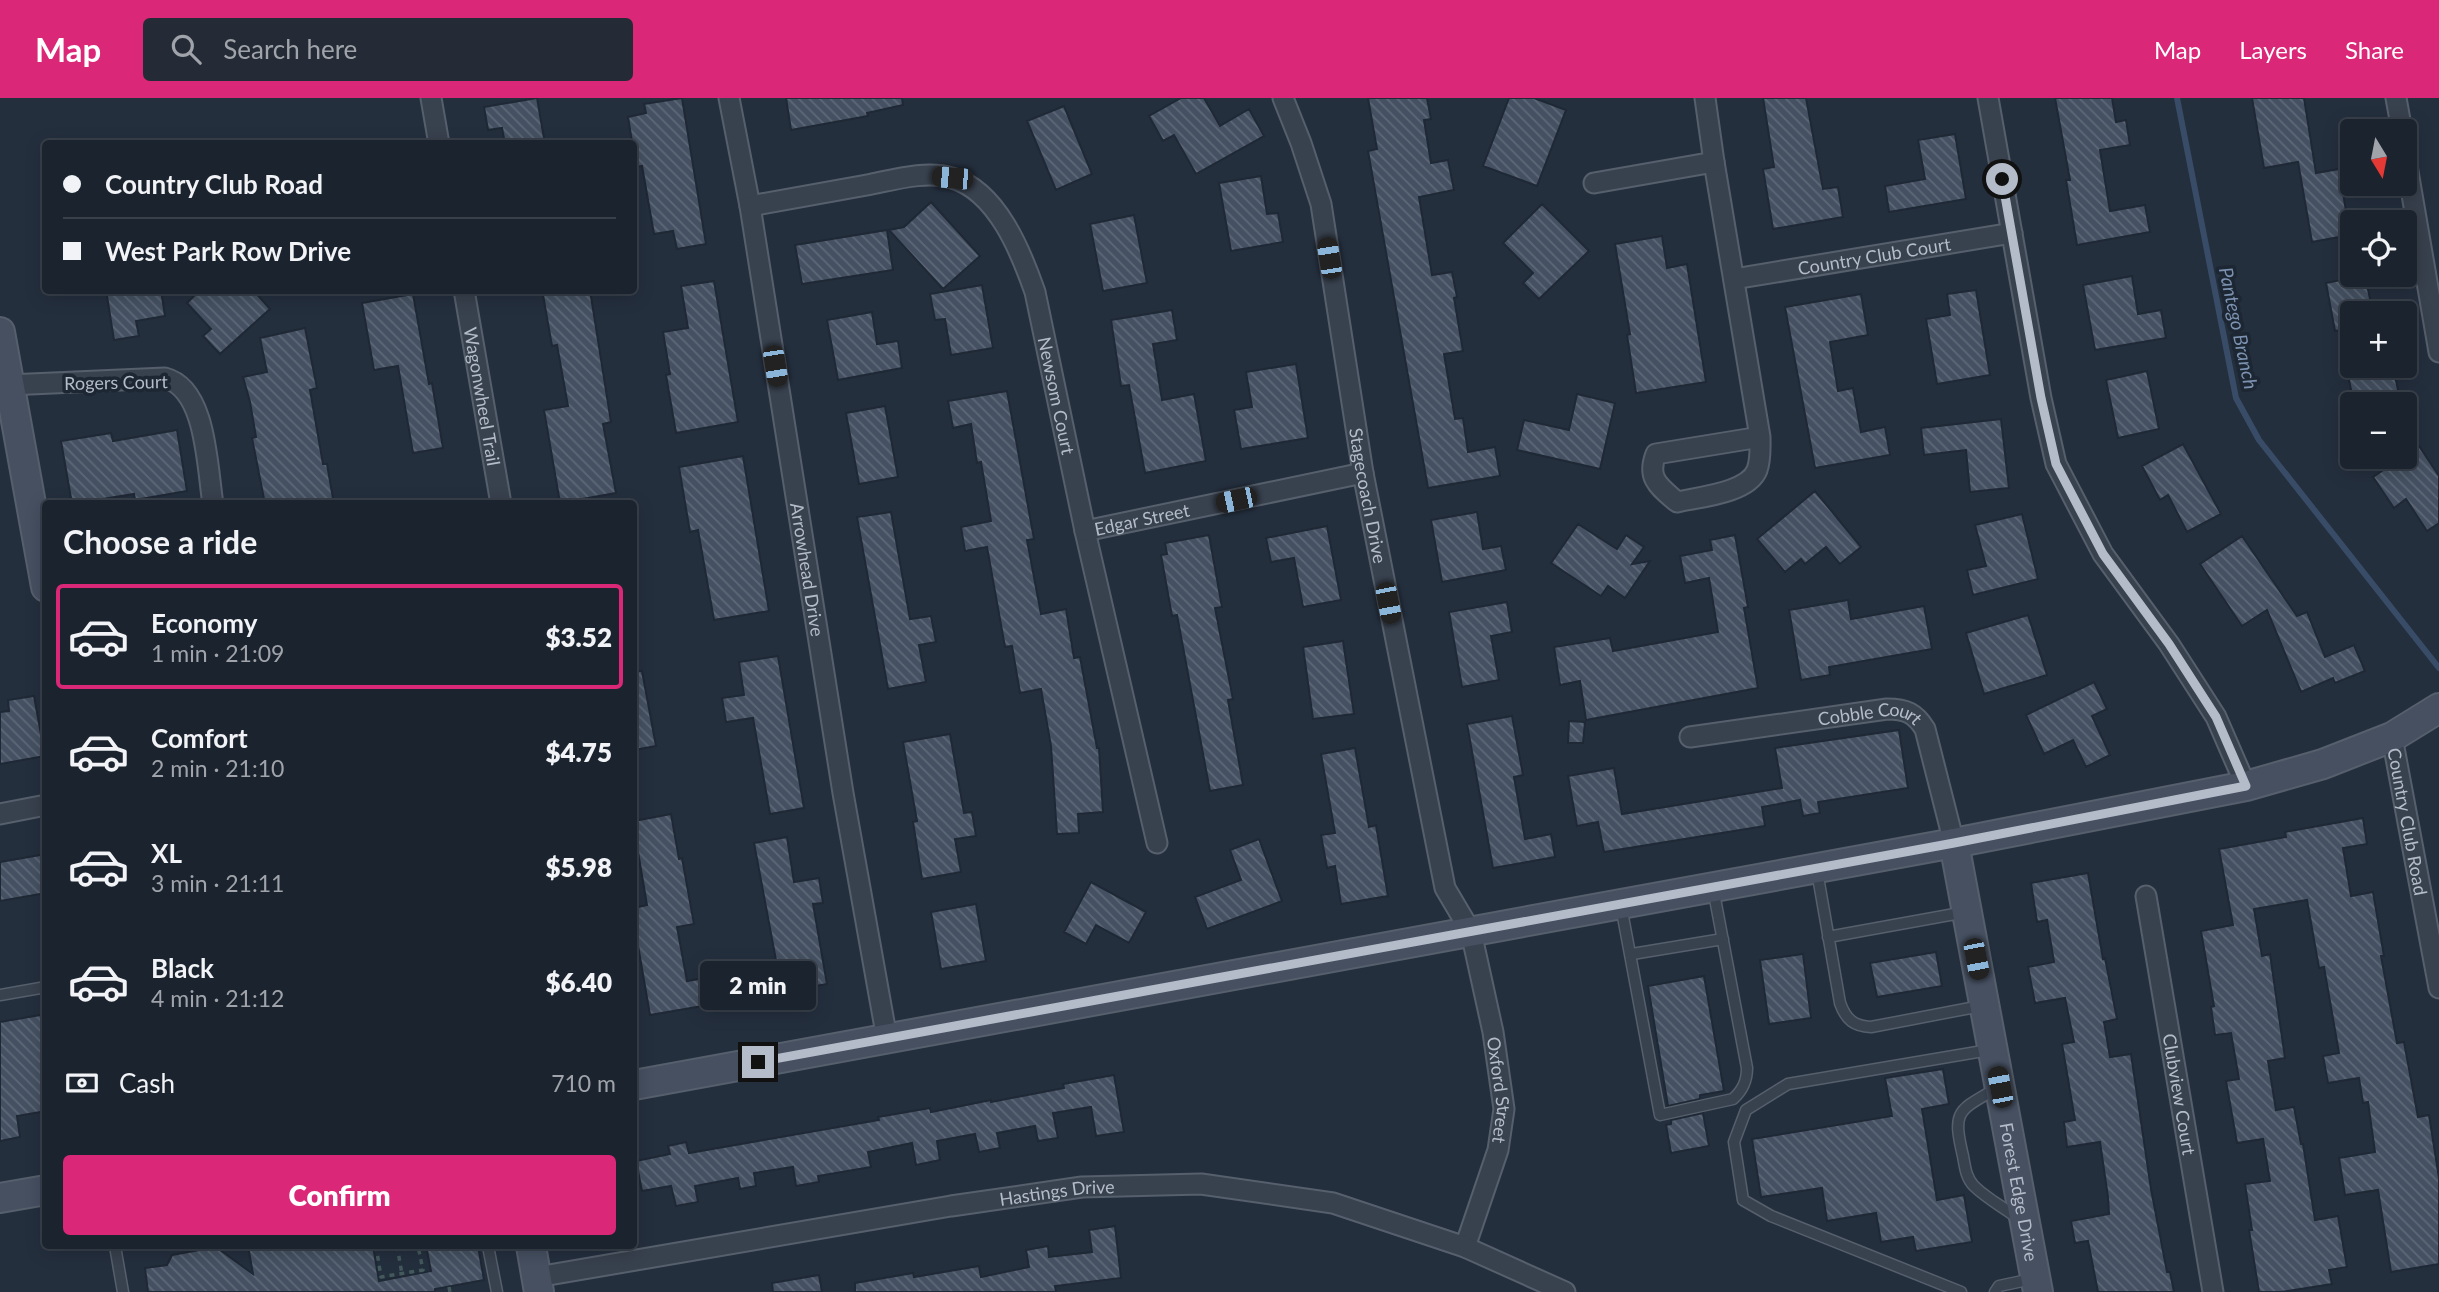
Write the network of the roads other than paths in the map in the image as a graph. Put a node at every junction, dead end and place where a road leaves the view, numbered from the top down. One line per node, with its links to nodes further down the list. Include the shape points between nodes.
1 (431, 98): 8 (street)
2 (729, 98): 12 (street, Arrowhead Drive)
3 (1283, 98): 20 (street, Stagecoach Drive, via 1321,204)
4 (1705, 98): 9 (street)
5 (1988, 98): 13 (street)
6 (2396, 98): 7 (street)
7 (2400, 119)
8 (438, 140)
9 (1714, 162): 10 (street); 14 (street)
10 (1594, 183)
11 (2412, 196): 17 (street)
12 (750, 206): 23 (street, Newsom Court, via 922,175 952,178 981,193 1023,256 1035,292); 46 (street, Arrowhead Drive)
13 (2012, 233): 14 (street, Country Club Court); 28 (street, via 2056,464 2103,554 2216,717)
14 (1734, 279): 19 (street)
15 (465, 294): 22 (street, Wagonwheel Trail)
16 (0, 332): 18 (main road)
17 (2439, 352)
18 (8, 385): 21 (street, Rogers Court, via 175,381 190,395 200,419); 24 (main road)
19 (1760, 437): 19 (street, via 1756,472 1733,489 1677,502 1656,483 1651,466 1656,454)
20 (1363, 473): 23 (street, Edgar Street); 38 (street, Stagecoach Drive, via 1445,888)
21 (212, 500)
22 (500, 500)
23 (1084, 531): 31 (street, Newsom Court)
24 (42, 566)
25 (2439, 708): 27 (main road)
26 (1690, 737): 32 (street, Cobble Court, via 1903,709 1916,716 1925,729)
27 (2392, 737): 28 (main road, via 2323,764); 43 (street, Country Club Road)
28 (2246, 786): 32 (main road)
29 (42, 806): 30 (street)
30 (0, 814)
31 (1157, 843)
32 (1954, 843): 33 (main road); 37 (main road, Forest Edge Drive)
33 (1816, 868): 34 (main road); 39 (lane)
34 (1713, 887): 36 (main road); 40 (lane)
35 (2146, 896): 64 (street, Clubview Court)
36 (1621, 904): 38 (main road); 41 (lane)
37 (1967, 912): 39 (lane); 45 (main road, Forest Edge Drive)
38 (1471, 932): 46 (main road); 53 (street, Oxford Street, via 1504,1109 1499,1150)
39 (1829, 937): 45 (lane, via 1840,1003 1851,1023 1871,1027)
40 (1723, 939): 41 (lane); 41 (lane, via 1747,1079 1733,1099 1660,1115)
41 (1632, 954)
42 (42, 988): 44 (lane)
43 (2439, 988)
44 (0, 995)
45 (1984, 1006): 47 (main road, Forest Edge Drive)
46 (887, 1039): 48 (main road)
47 (1993, 1050): 49 (main road, Forest Edge Drive); 62 (lane, via 1788,1084 1746,1111 1734,1142 1743,1200 1771,1216)
48 (637, 1084)
49 (2000, 1087): 52 (main road, Forest Edge Drive); 52 (lane, via 1963,1111 1957,1130 1973,1186)
50 (42, 1191): 51 (main road)
51 (0, 1198)
52 (2025, 1223): 57 (main road, Forest Edge Drive)
53 (1465, 1247): 58 (street, Hastings Drive, via 1333,1203 1201,1184 1082,1187 951,1206); 61 (street, Hastings Drive)
54 (116, 1249): 59 (lane)
55 (489, 1249): 60 (lane)
56 (532, 1249): 58 (main road)
57 (2037, 1285): 63 (lane, via 1999,1286)
58 (538, 1288)
59 (123, 1292)
60 (497, 1292)
61 (1566, 1292)
62 (1961, 1292)
63 (1995, 1292)
64 (2213, 1292)

